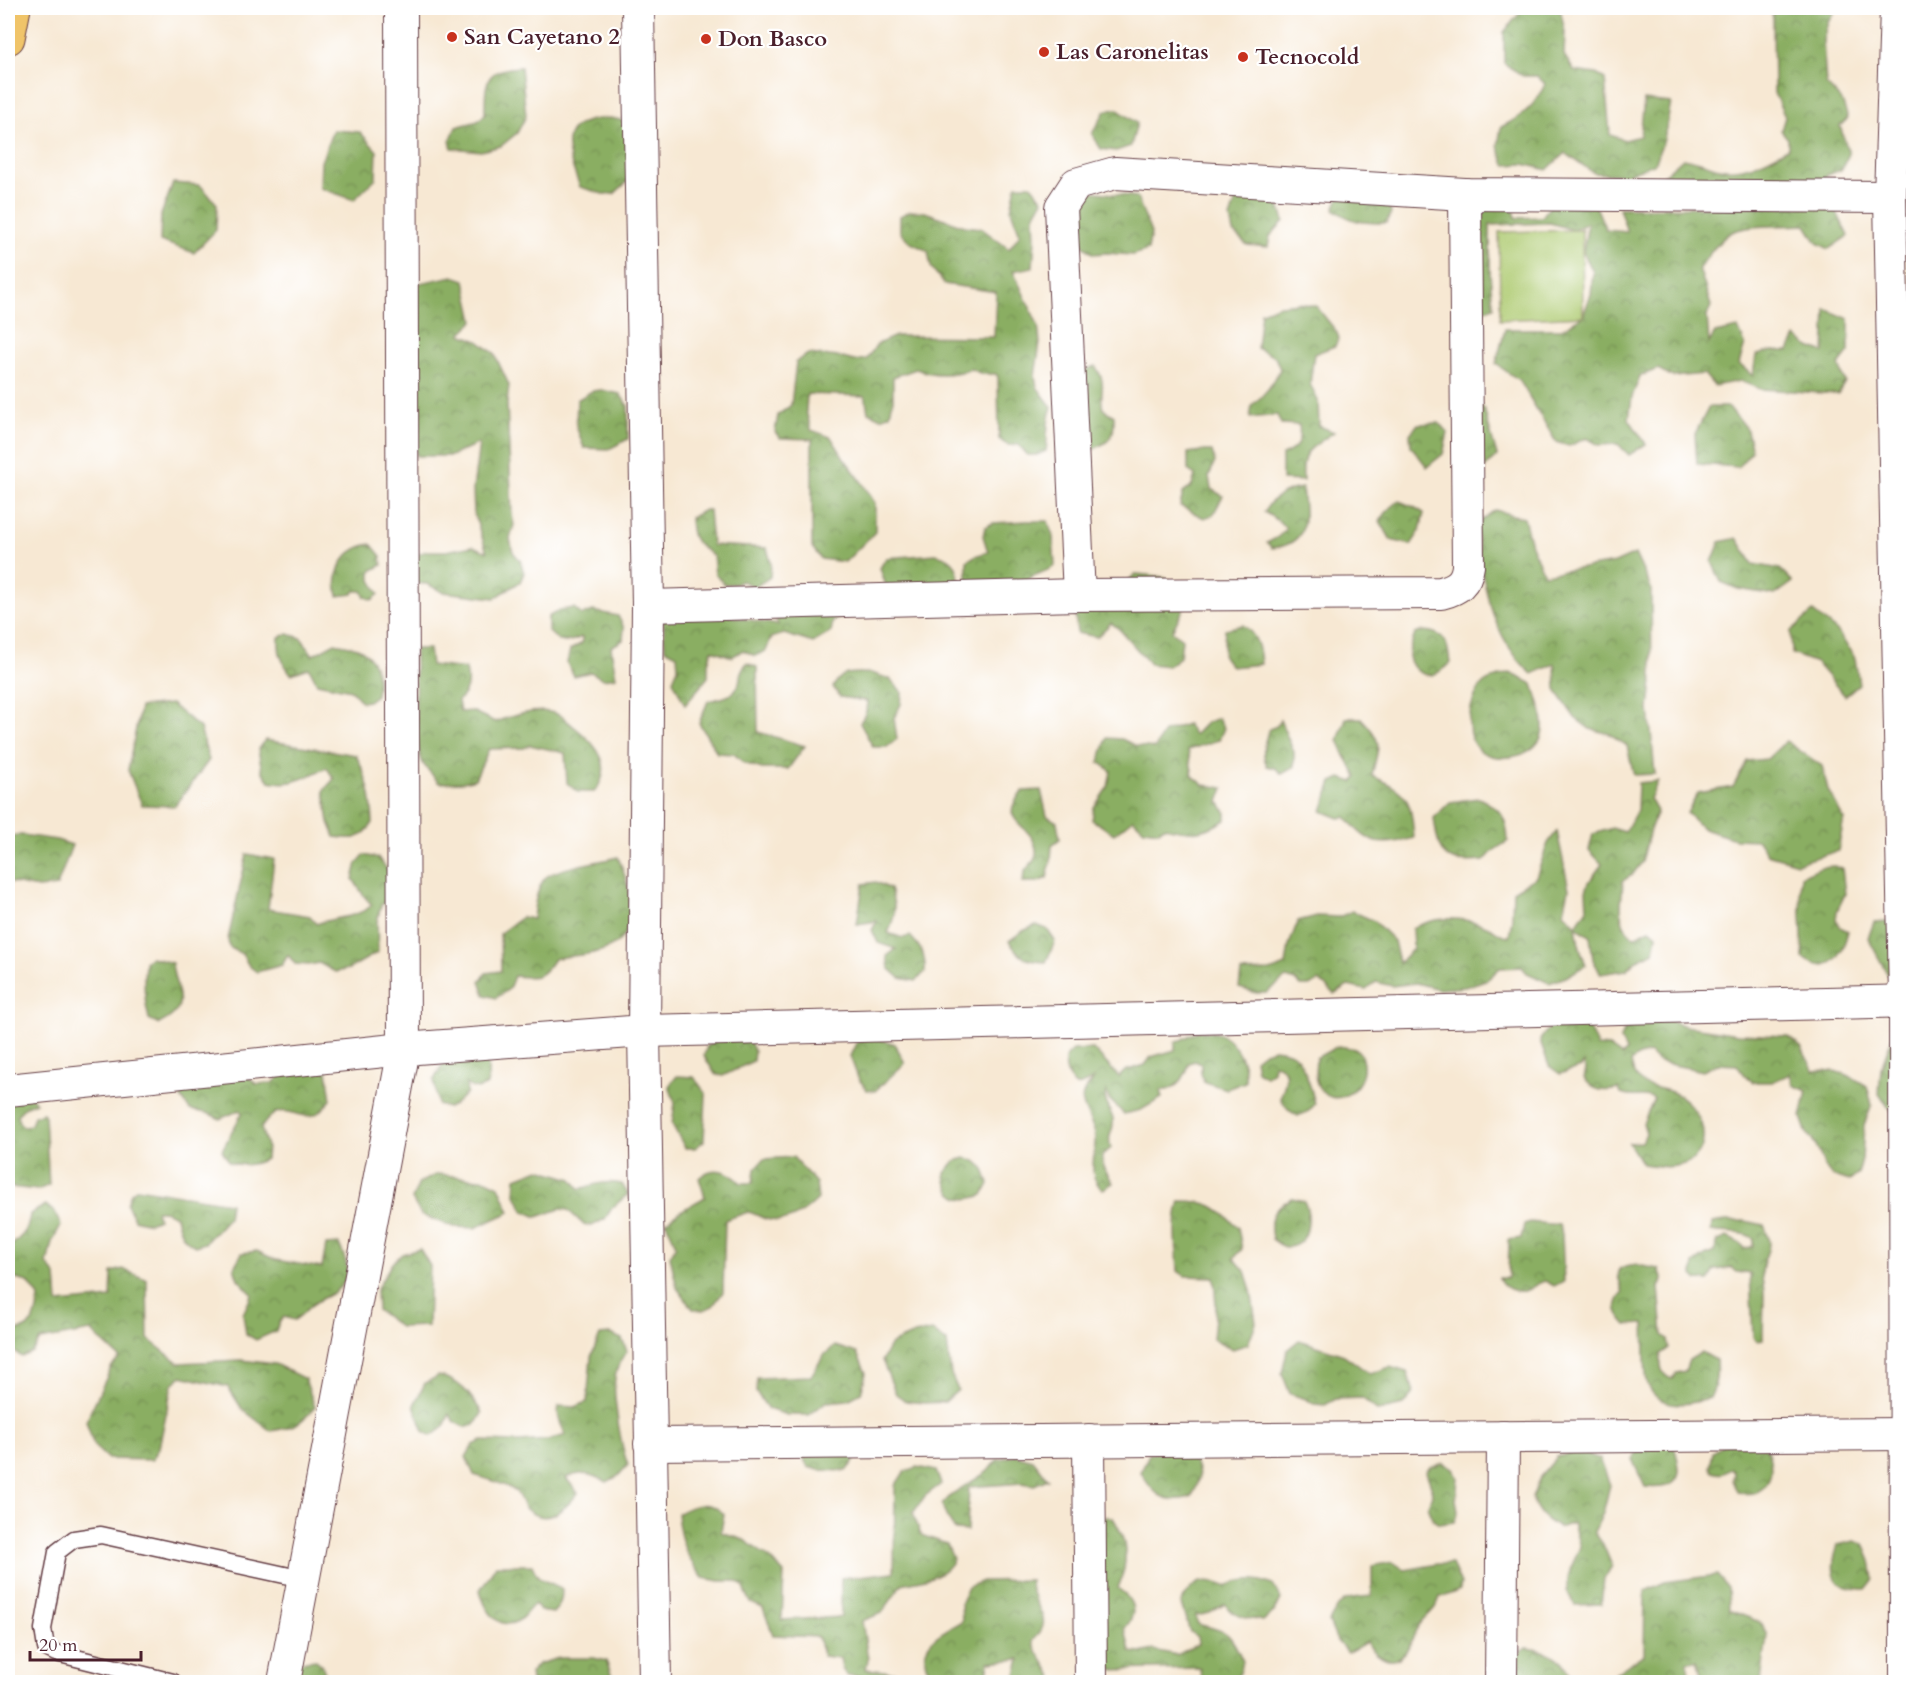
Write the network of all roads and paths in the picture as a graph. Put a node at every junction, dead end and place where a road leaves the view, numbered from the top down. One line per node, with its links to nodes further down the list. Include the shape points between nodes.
1 (14, 8): 5 (highway)
2 (401, 8): 12 (street)
3 (638, 8): 9 (street)
4 (1896, 8): 7 (street)
5 (8, 38)
6 (1465, 194): 7 (street); 8 (street, via 1468,566 1461,584 1441,593); 8 (street, via 1115,173 1076,184 1061,207)
7 (1890, 197): 10 (street)
8 (1079, 595): 9 (street)
9 (648, 606): 11 (street)
10 (1909, 1000): 11 (street); 14 (street)
11 (644, 1031): 12 (street); 17 (street)
12 (404, 1049): 13 (street); 18 (street)
13 (8, 1090)
14 (1906, 1434): 15 (street); 24 (street)
15 (1503, 1437): 16 (street); 23 (street)
16 (1089, 1440): 17 (street); 22 (street)
17 (650, 1444): 21 (street)
18 (303, 1579): 19 (lane, via 101,1535 74,1539 57,1552 42,1629 46,1648); 20 (street)
19 (173, 1683)
20 (284, 1683)
21 (655, 1683)
22 (1091, 1683)
23 (1501, 1683)
24 (1906, 1683)

